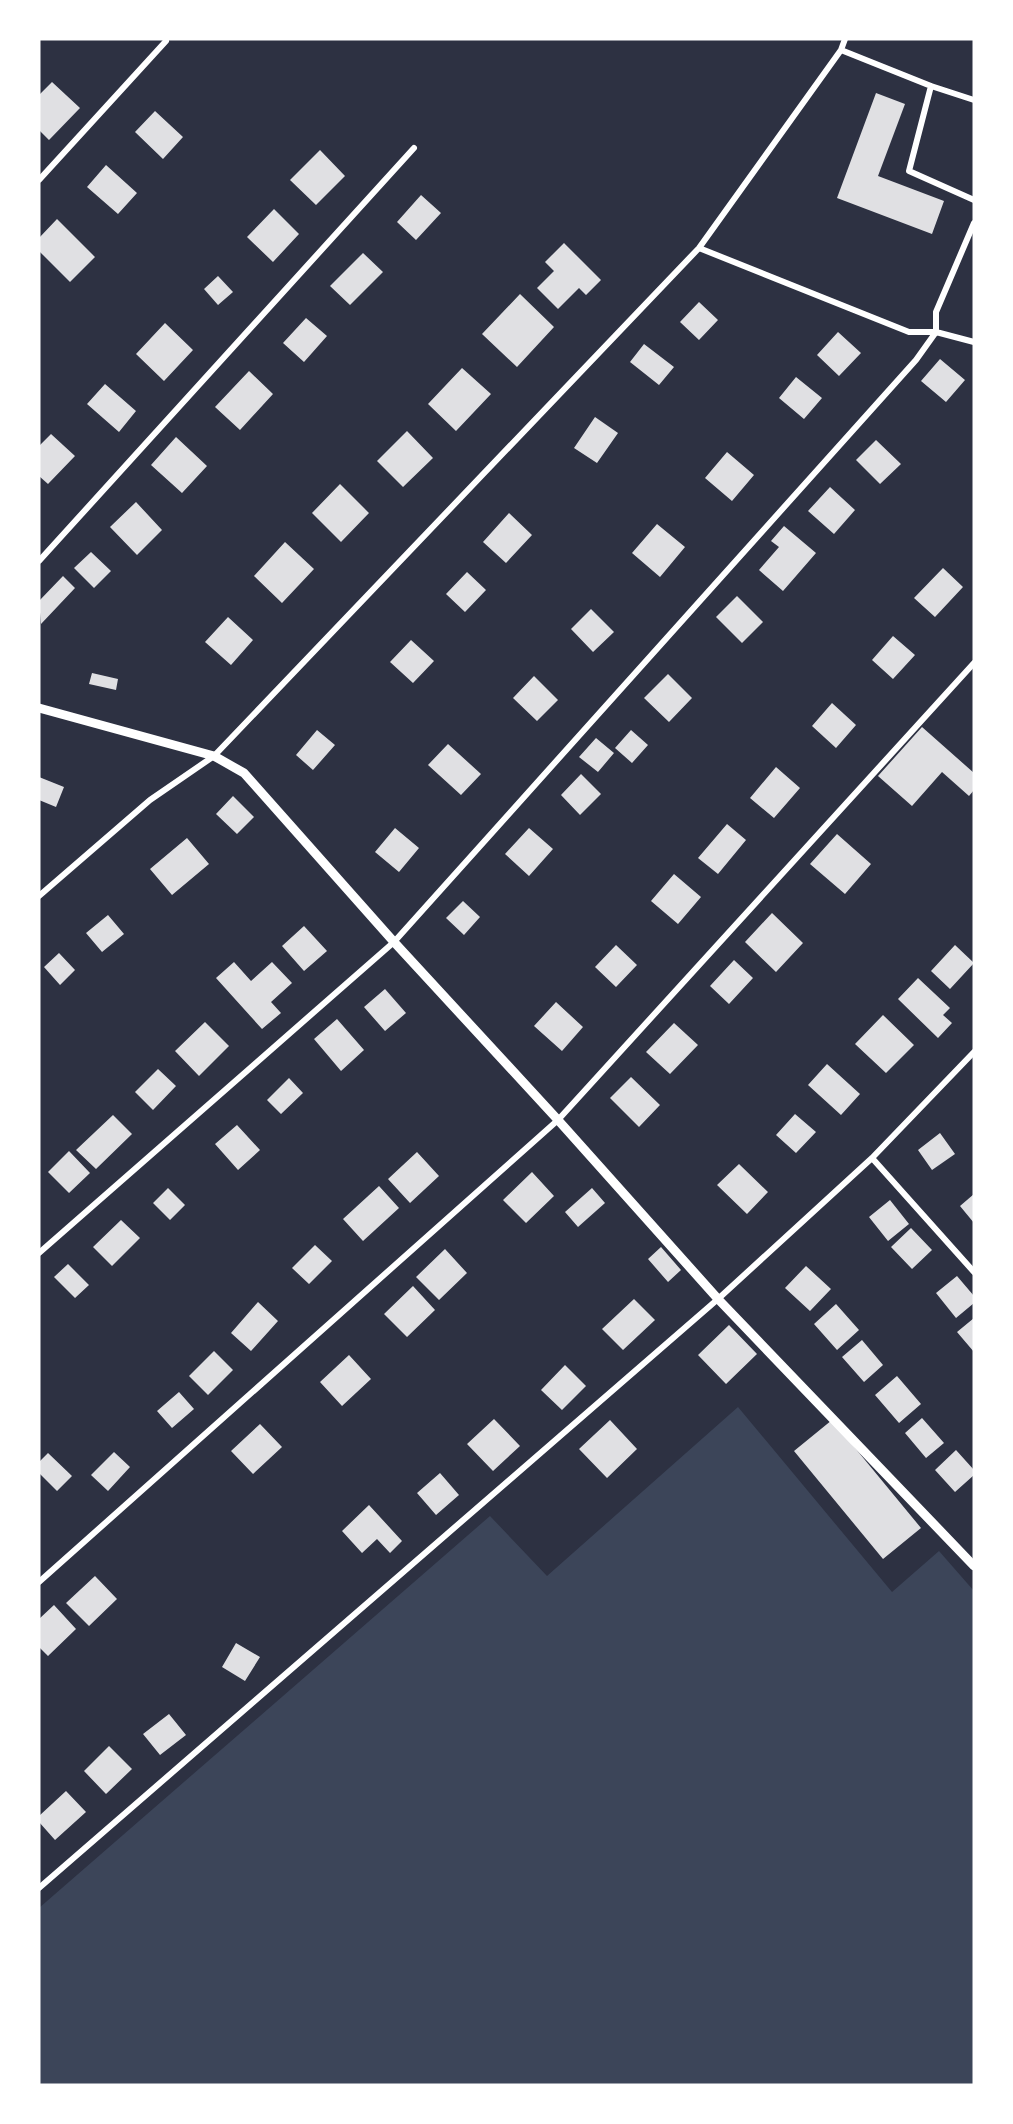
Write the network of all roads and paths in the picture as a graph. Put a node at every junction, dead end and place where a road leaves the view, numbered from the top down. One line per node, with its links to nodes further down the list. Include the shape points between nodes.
1 (845, 39): 3 (street)
2 (166, 41): 7 (street)
3 (841, 50): 4 (street); 10 (street)
4 (931, 86): 5 (street); 8 (street, via 909,171)
5 (974, 100)
6 (414, 148): 13 (street)
7 (39, 180)
8 (974, 200)
9 (974, 223): 11 (street, via 936,312)
10 (699, 249): 11 (street, via 909,332); 16 (street)
11 (936, 332): 12 (street); 18 (street, via 916,360)
12 (974, 342)
13 (39, 561)
14 (974, 663): 20 (street)
15 (39, 708): 16 (street)
16 (214, 756): 17 (street, via 150,800); 18 (street, via 244,773)
17 (39, 896)
18 (394, 942): 20 (street); 22 (street)
19 (974, 1052): 21 (street)
20 (558, 1120): 24 (street); 26 (street)
21 (872, 1158): 23 (street); 24 (street)
22 (39, 1252)
23 (974, 1272)
24 (718, 1299): 25 (street); 27 (street)
25 (974, 1566)
26 (39, 1582)
27 (39, 1888)

